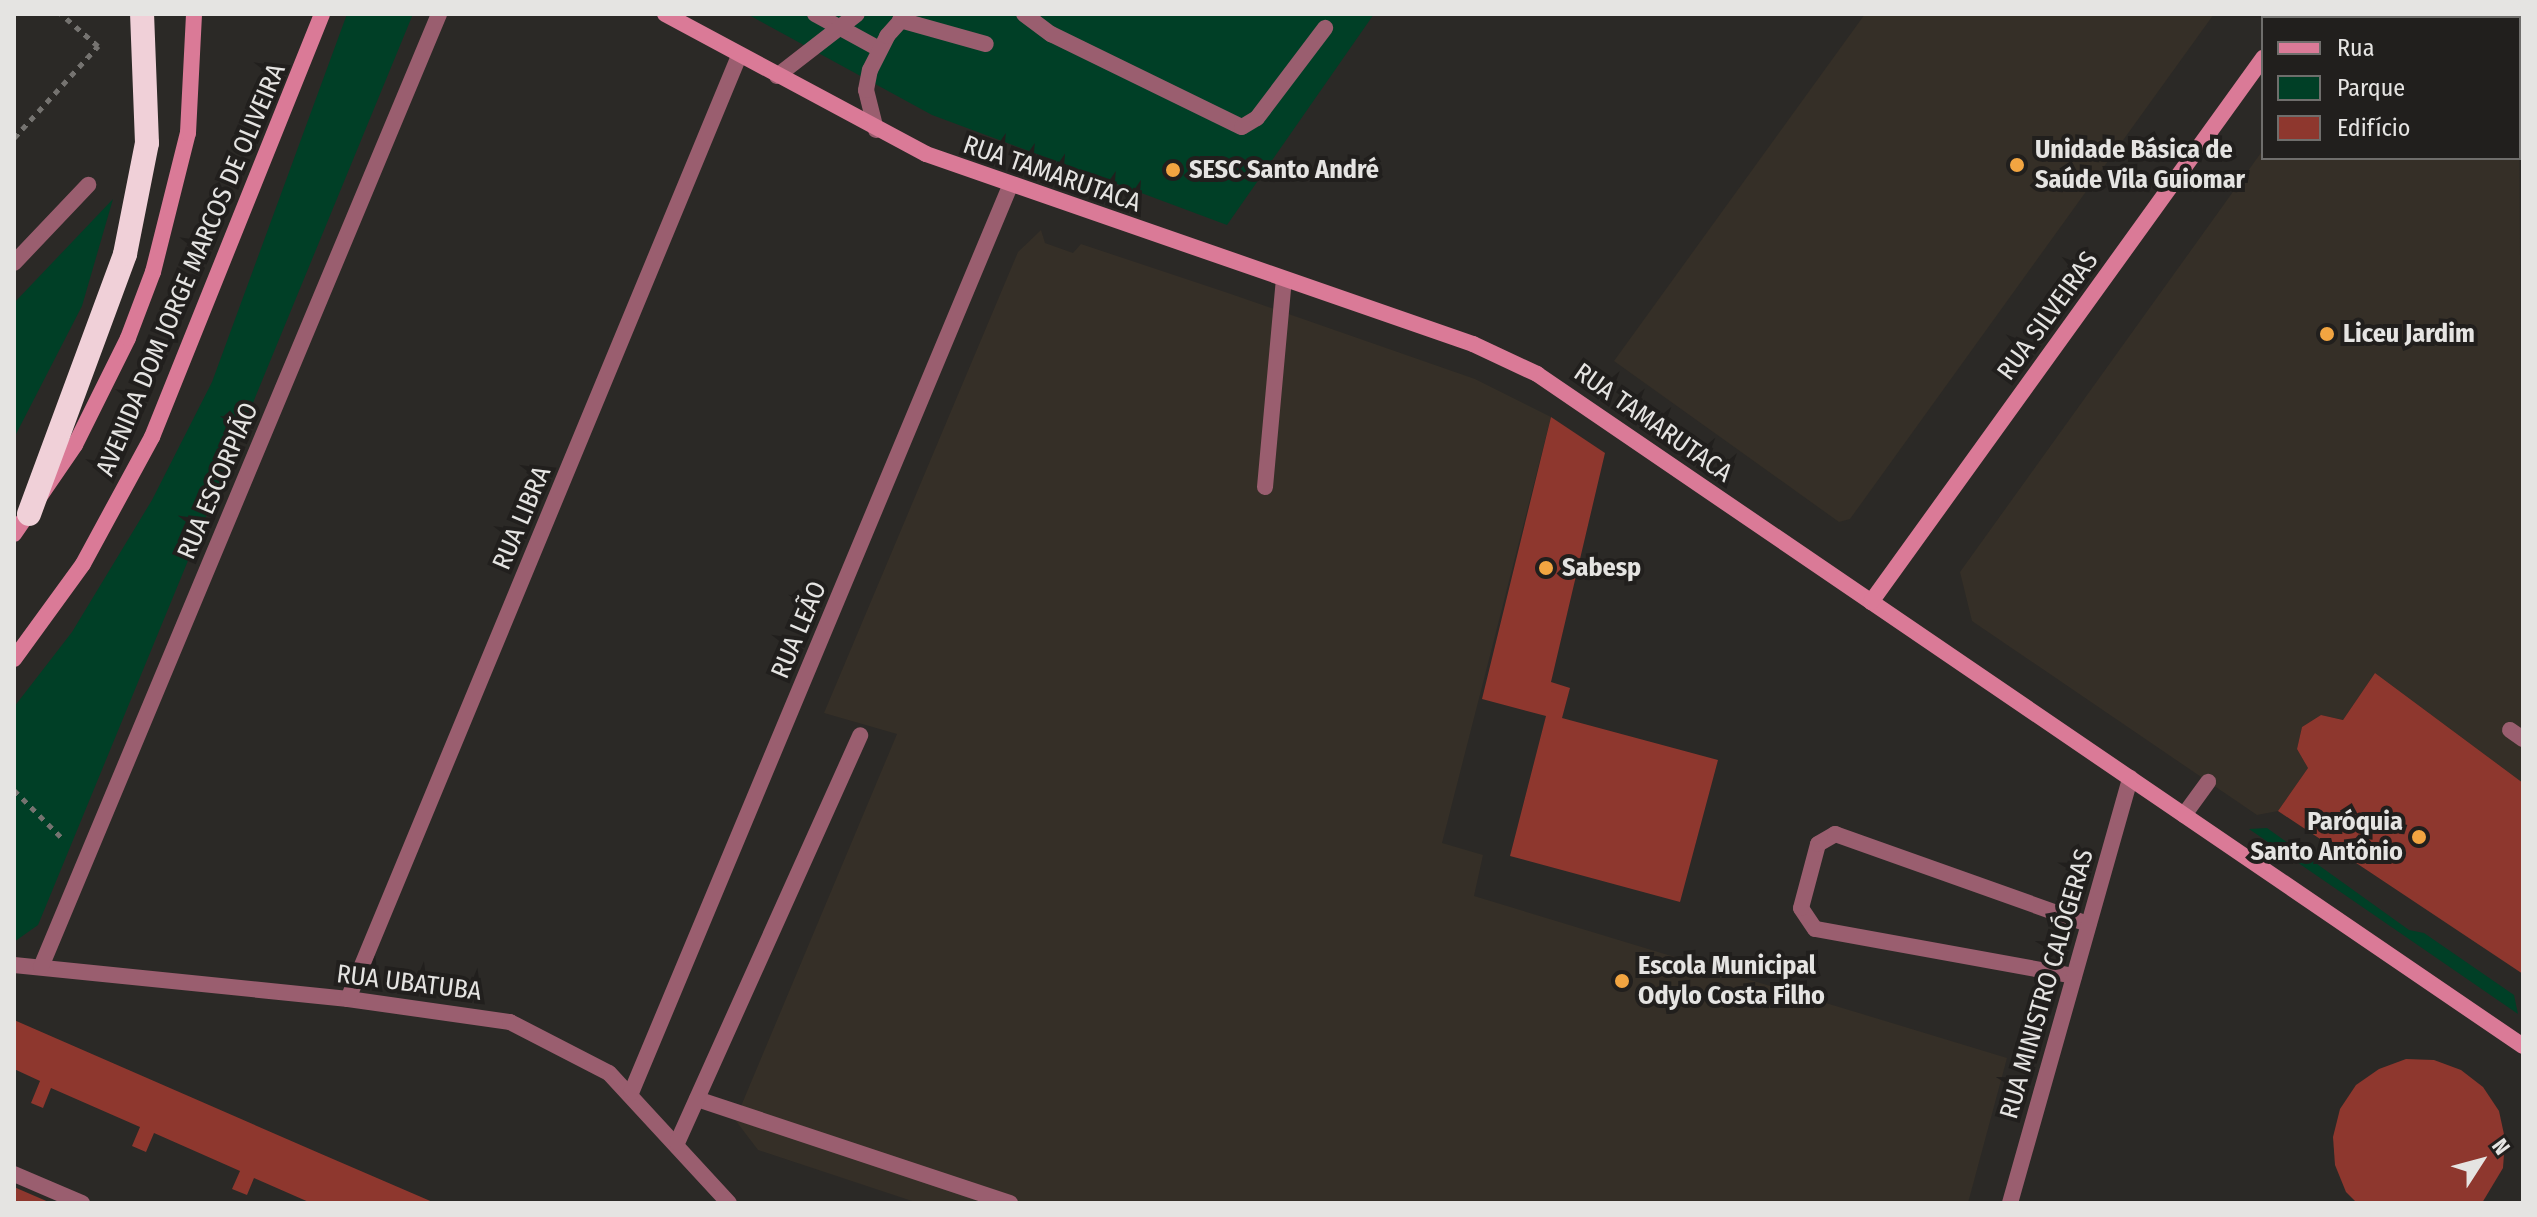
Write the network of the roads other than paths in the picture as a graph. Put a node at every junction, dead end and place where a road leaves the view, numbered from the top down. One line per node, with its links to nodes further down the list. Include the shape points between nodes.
1 (142, 14): 23 (highway, via 147,143 125,254)
2 (194, 14): 23 (street, AVENIDA DOM JORGE MARCOS DE OLIVEIRA, via 188,133 153,272 128,338 75,445)
3 (322, 14): 26 (street, AVENIDA DOM JORGE MARCOS DE OLIVEIRA, via 152,437 83,564)
4 (439, 14): 33 (street, RUA ESCORPIÃO)
5 (665, 14): 14 (street, RUA TAMARUTACA)
6 (815, 14): 10 (street)
7 (857, 14): 10 (street)
8 (1024, 14): 11 (street, via 1061,39 1242,127 1257,118)
9 (904, 17): 12 (street); 13 (street)
10 (840, 27): 13 (street); 16 (street)
11 (1325, 28)
12 (986, 44)
13 (879, 49): 17 (street, via 866,90)
14 (739, 56): 16 (street, RUA TAMARUTACA); 35 (street, RUA LIBRA)
15 (2261, 61): 25 (street, RUA SILVEIRAS)
16 (777, 76): 17 (street, RUA TAMARUTACA)
17 (876, 130): 19 (street, RUA TAMARUTACA)
18 (88, 185): 20 (street)
19 (1010, 186): 21 (street, RUA TAMARUTACA); 37 (street, RUA LEÃO)
20 (14, 263)
21 (1284, 280): 22 (street); 25 (street, RUA TAMARUTACA, via 1473,344 1537,374)
22 (1265, 487)
23 (29, 514): 24 (street, AVENIDA DOM JORGE MARCOS DE OLIVEIRA)
24 (14, 534)
25 (1871, 602): 28 (street, RUA TAMARUTACA)
26 (14, 659)
27 (860, 735): 38 (street)
28 (2130, 778): 30 (street, RUA TAMARUTACA); 31 (street, RUA MINISTRO CALÓGERAS)
29 (2208, 782): 30 (street)
30 (2184, 815): 36 (street, RUA TAMARUTACA)
31 (2088, 924): 34 (street, RUA MINISTRO CALÓGERAS); 34 (street, via 1835,834 1818,844 1801,908 1815,929)
32 (14, 965): 33 (street, RUA UBATUBA)
33 (41, 967): 35 (street, RUA UBATUBA)
34 (2074, 976): 44 (street, RUA MINISTRO CALÓGERAS)
35 (348, 999): 37 (street, RUA UBATUBA, via 510,1022 564,1046)
36 (2523, 1046)
37 (631, 1093): 39 (street, RUA UBATUBA)
38 (697, 1099): 39 (street); 43 (street)
39 (677, 1143): 42 (street, RUA UBATUBA)
40 (14, 1174): 41 (street)
41 (82, 1203)
42 (729, 1203)
43 (1010, 1203)
44 (2010, 1203)

